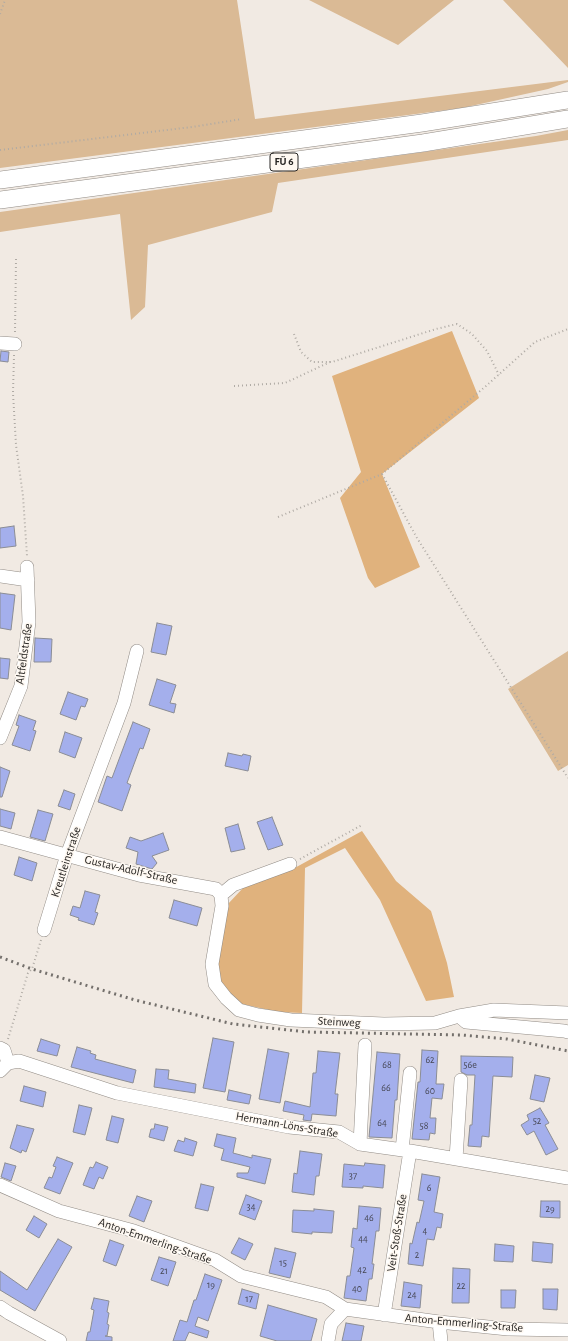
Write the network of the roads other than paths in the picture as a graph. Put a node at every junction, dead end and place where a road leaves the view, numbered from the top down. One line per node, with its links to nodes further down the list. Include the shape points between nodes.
1 (568, 100): 3 (main road, FÜ 6, via 422,123)
2 (568, 119): 4 (main road, FÜ 6, via 423,143)
3 (0, 180)
4 (0, 200)
5 (0, 343): 6 (street)
6 (15, 344)
7 (28, 567): 9 (street, Altfeldstraße)
8 (0, 576): 9 (street)
9 (28, 580): 11 (street, Altfeldstraße, via 29,622 21,686)
10 (138, 651): 13 (street, Kreutleinstraße, via 124,703)
11 (0, 738)
12 (0, 836): 13 (street, Gustav-Adolf-Straße)
13 (67, 855): 15 (street, Gustav-Adolf-Straße, via 139,875); 16 (street, Kreutleinstraße)
14 (290, 864): 15 (street)
15 (218, 892): 18 (street, Steinweg, via 222,906 212,964 215,984 239,1010 291,1020 384,1024 434,1023)
16 (44, 930)
17 (567, 1013): 18 (street, Steinweg, via 494,1010); 19 (street)
18 (460, 1016): 19 (street, via 466,1022)
19 (566, 1032)
20 (365, 1045): 25 (street)
21 (2, 1049): 22 (street)
22 (4, 1067): 25 (street, Hermann-Löns-Straße, via 19,1061 117,1093 289,1127 339,1132)
23 (410, 1073): 26 (street, Veit-Stoß-Straße)
24 (461, 1080): 27 (street)
25 (360, 1144): 26 (street, Hermann-Löns-Straße)
26 (406, 1151): 27 (street, Hermann-Löns-Straße); 32 (street, Veit-Stoß-Straße)
27 (456, 1159): 28 (street, Hermann-Löns-Straße)
28 (568, 1178)
29 (0, 1185): 31 (street, Anton-Emmerling-Straße, via 59,1210 134,1231 215,1260 241,1276 326,1297)
30 (0, 1307): 35 (street)
31 (345, 1309): 32 (street, Anton-Emmerling-Straße); 36 (street, via 331,1324)
32 (384, 1315): 33 (street, Anton-Emmerling-Straße)
33 (439, 1322): 34 (street, Anton-Emmerling-Straße, via 508,1329); 37 (street)
34 (568, 1330)
35 (60, 1341)
36 (328, 1341)
37 (441, 1341)

